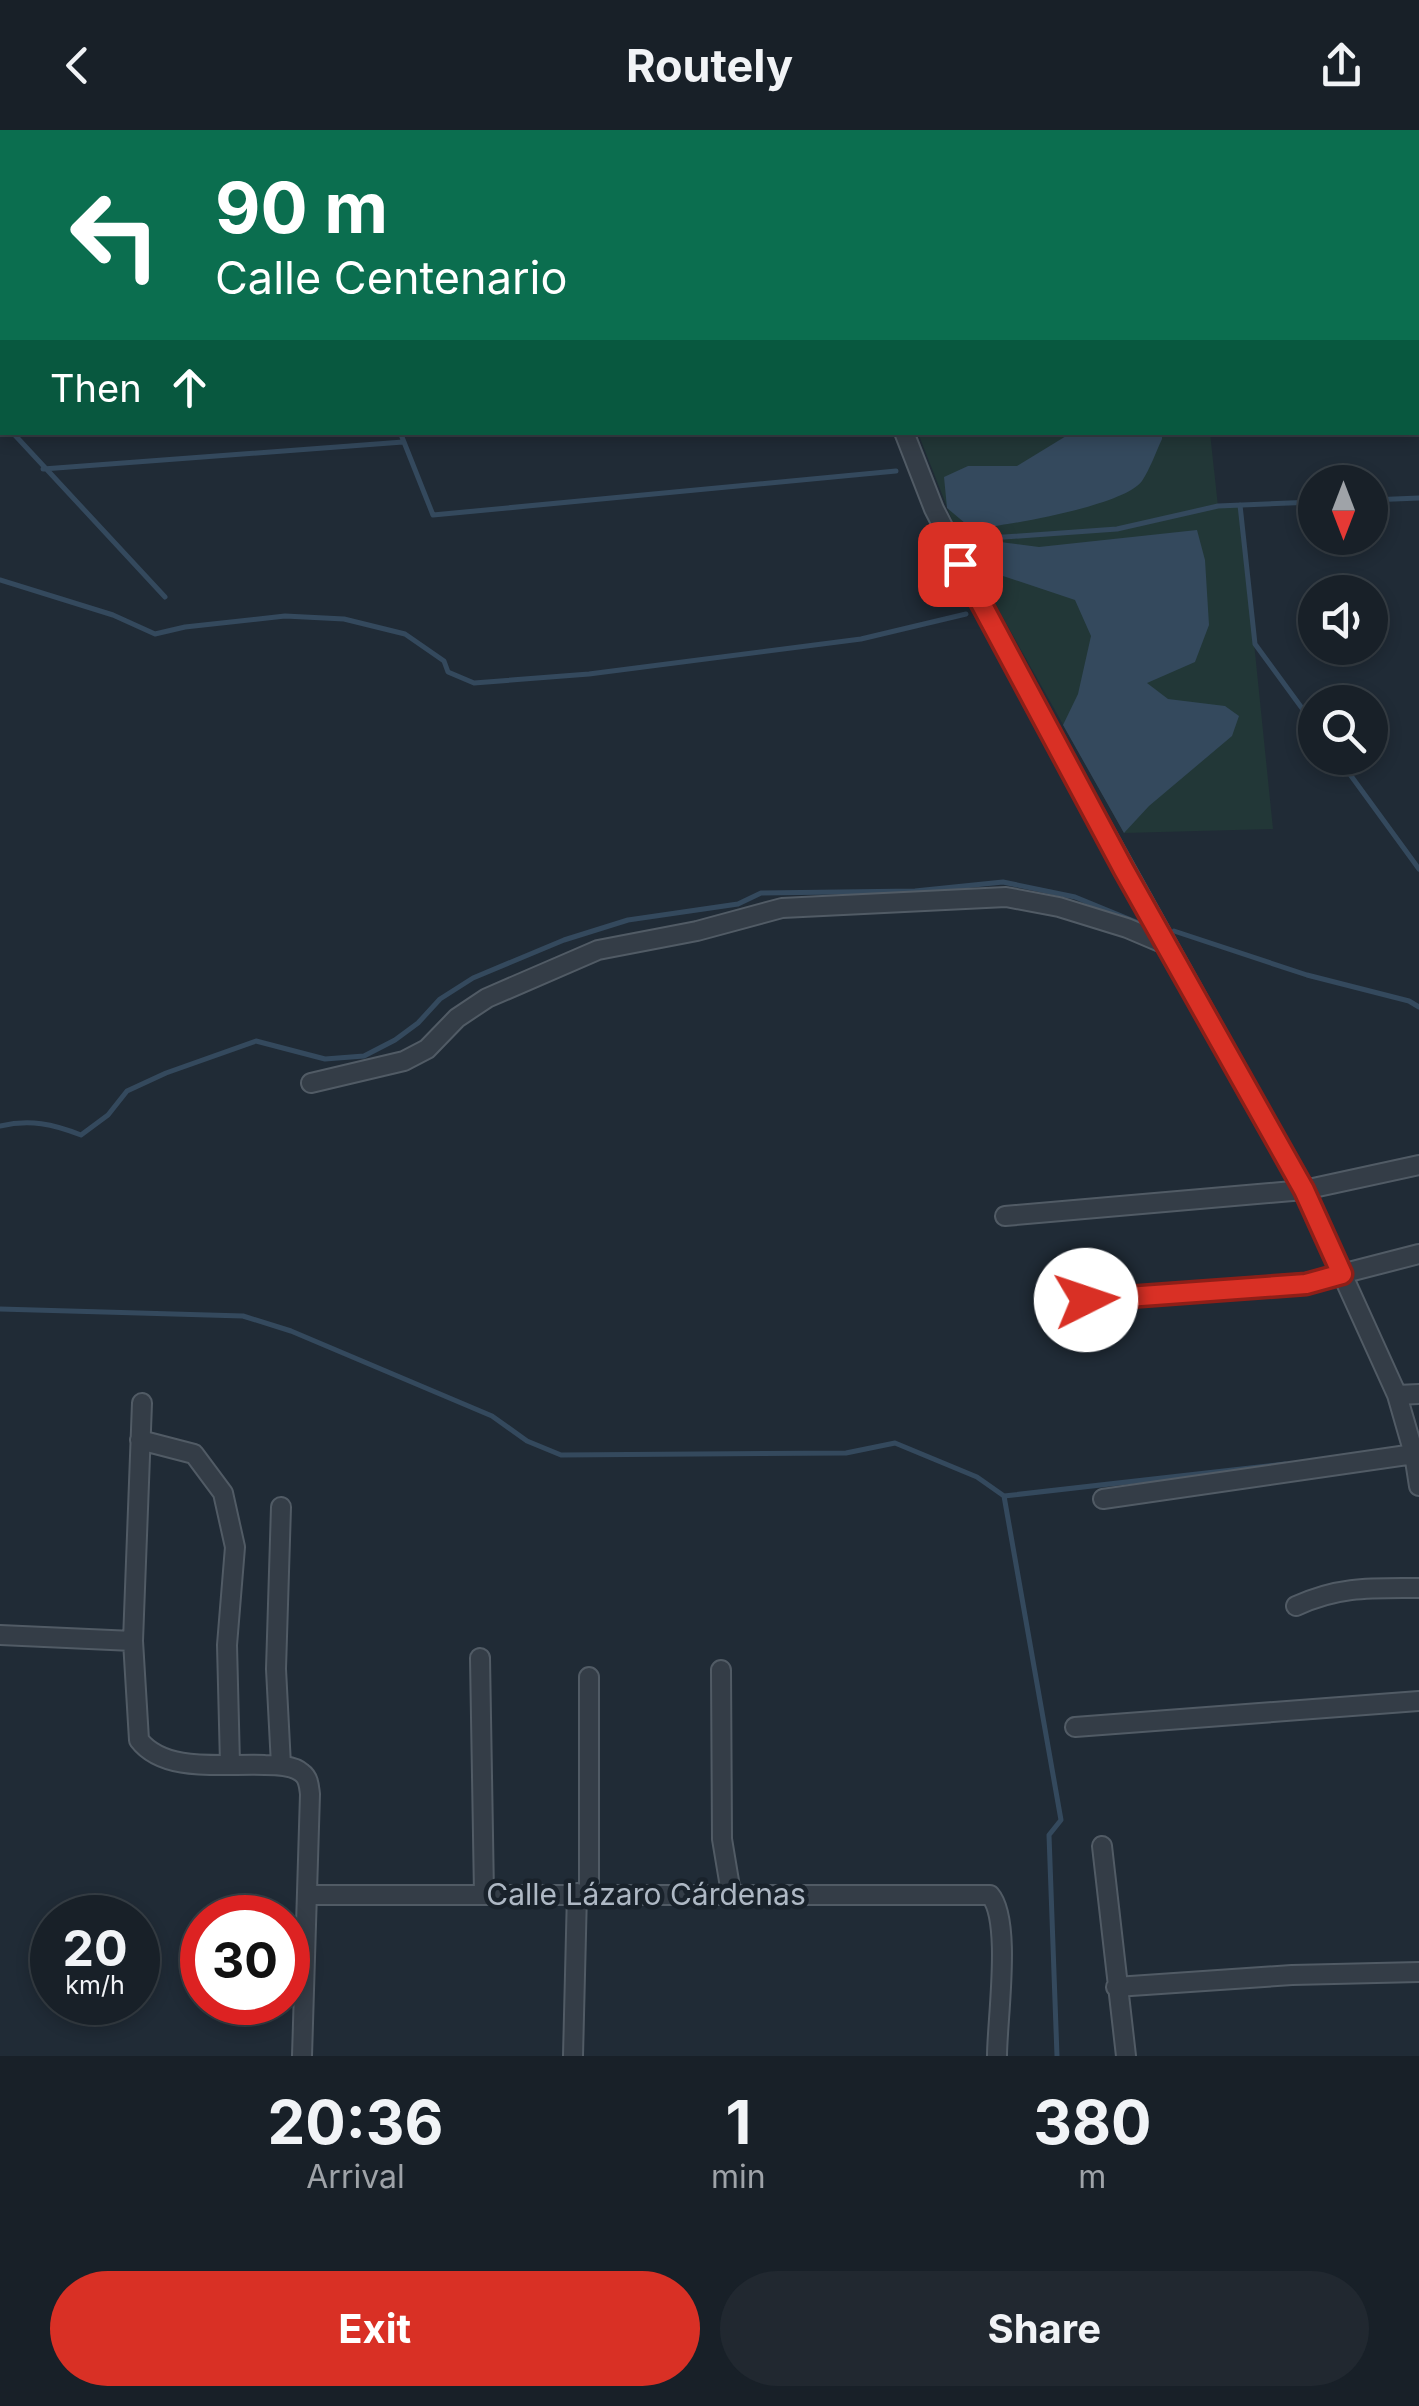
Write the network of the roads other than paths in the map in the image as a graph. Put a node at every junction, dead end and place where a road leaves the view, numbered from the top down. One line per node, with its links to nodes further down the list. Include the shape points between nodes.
1 (905, 435): 2 (street, via 960,564)
2 (1168, 946): 3 (street, via 1060,907 1006,897 782,908 598,950 487,998 404,1061); 5 (street)
3 (311, 1082)
4 (1419, 1165): 5 (street)
5 (1304, 1190): 6 (street); 8 (street)
6 (1006, 1216)
7 (1419, 1254): 8 (street)
8 (1342, 1274): 9 (street, via 1306,1284); 11 (street)
9 (1086, 1300)
10 (1419, 1394): 11 (street)
11 (1397, 1395): 14 (street)
12 (142, 1403): 13 (street)
13 (140, 1440): 21 (street); 27 (street, via 194,1454 224,1492 235,1547 227,1645)
14 (1414, 1454): 15 (street); 16 (street)
15 (1419, 1486)
16 (1103, 1499)
17 (280, 1507): 28 (street)
18 (1419, 1588): 19 (street, via 1346,1588)
19 (1296, 1606)
20 (0, 1635): 21 (street)
21 (133, 1640): 27 (street, via 139,1740 146,1749 165,1760)
22 (480, 1658): 32 (street)
23 (721, 1670): 31 (street, via 722,1839)
24 (588, 1677): 30 (street)
25 (1419, 1701): 26 (street)
26 (1075, 1727)
27 (230, 1764): 28 (street)
28 (280, 1766): 33 (street, via 302,1771 309,1784)
29 (1102, 1846): 35 (street)
30 (583, 1893): 31 (street, Calle Lázaro Cárdenas); 32 (street, Calle Lázaro Cárdenas); 38 (street)
31 (730, 1893): 39 (street, Calle Lázaro Cárdenas, via 986,1894 997,1903 1002,1962)
32 (484, 1894): 33 (street, Calle Lázaro Cárdenas)
33 (307, 1895)
34 (1419, 1972): 35 (street)
35 (1116, 1987): 40 (street)
36 (303, 2025): 37 (street)
37 (302, 2056)
38 (573, 2056)
39 (997, 2056)
40 (1126, 2056)

